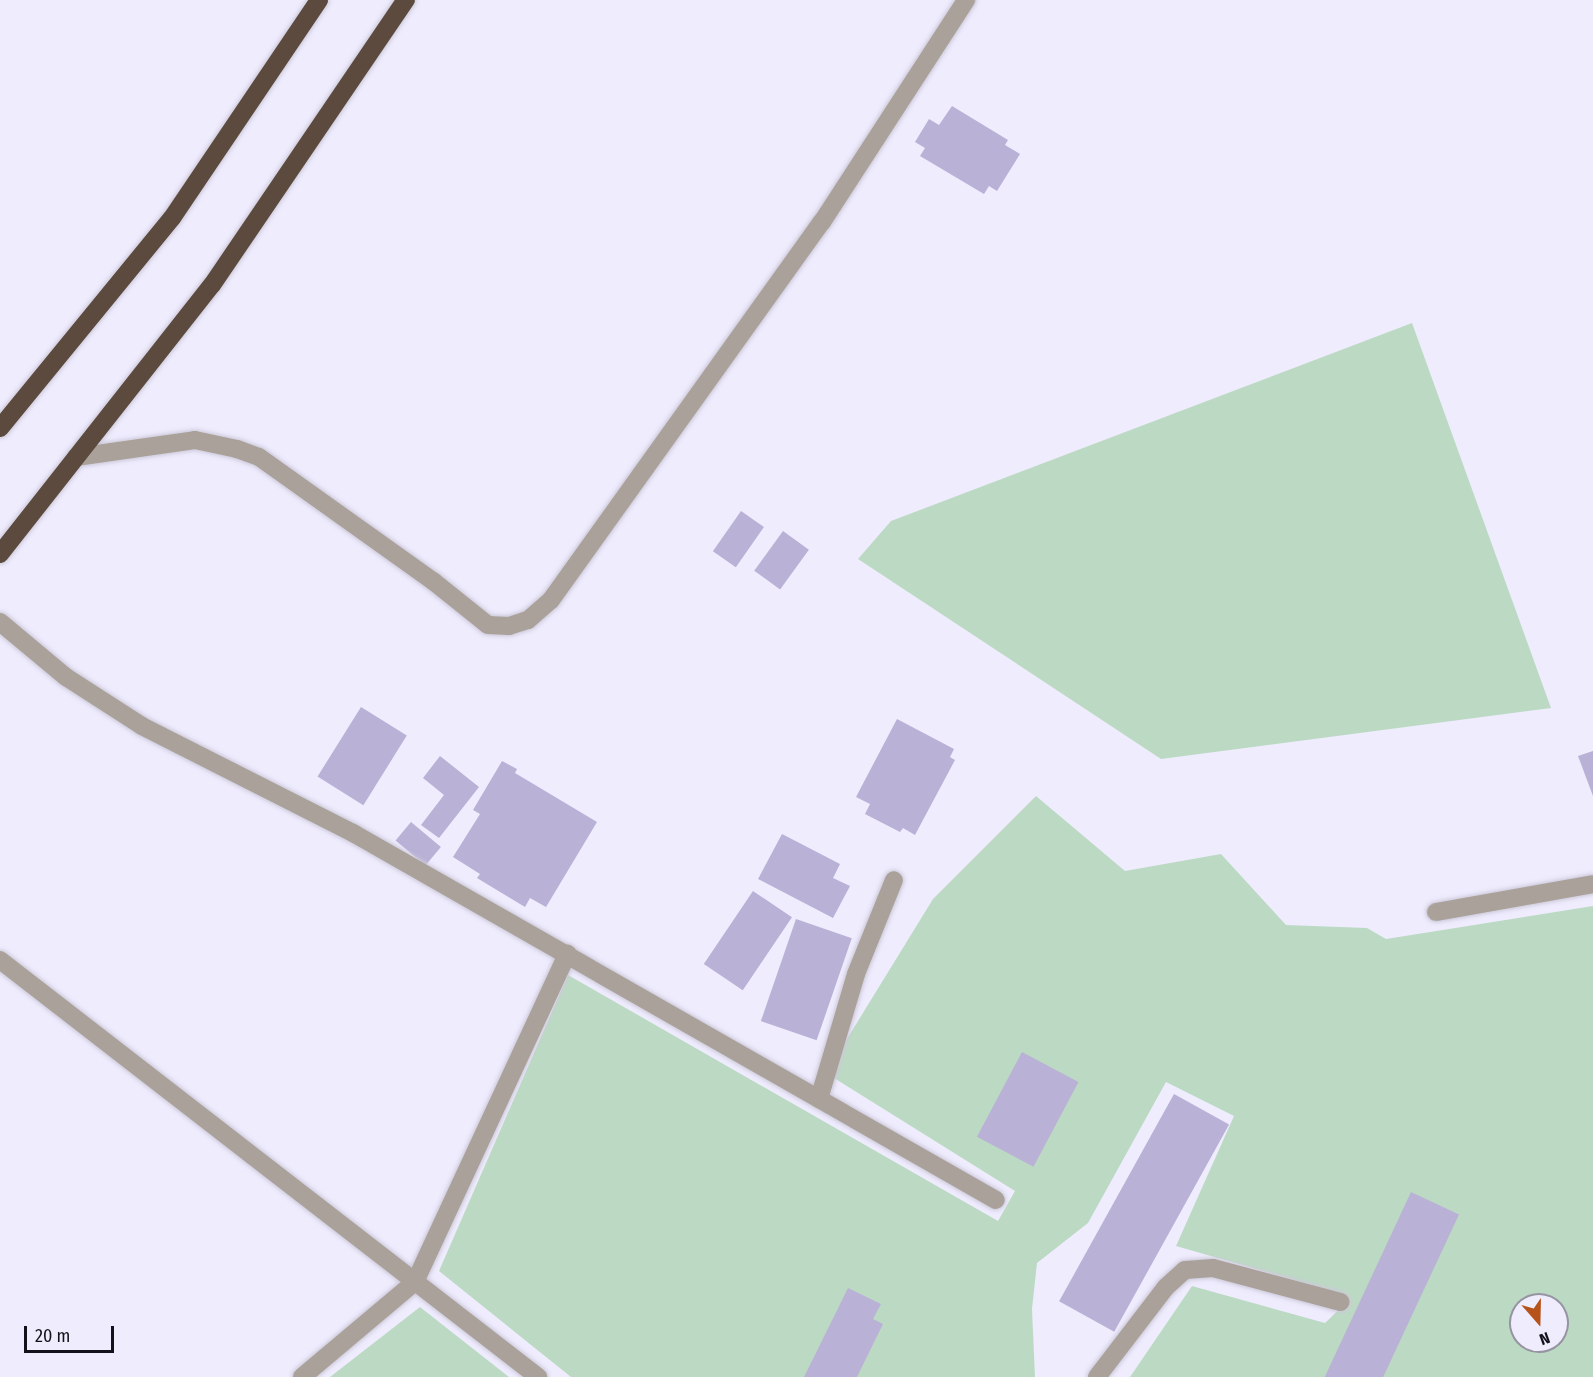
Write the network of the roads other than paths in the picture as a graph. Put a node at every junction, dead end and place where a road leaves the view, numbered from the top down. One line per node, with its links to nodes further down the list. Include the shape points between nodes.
1 (319, 0): 4 (highway, via 172,218)
2 (406, 0): 5 (highway, via 212,285)
3 (966, 0): 5 (street, via 822,222 551,600 528,620 509,626 488,625 269,464 237,449 195,440)
4 (0, 428)
5 (76, 457): 6 (highway)
6 (0, 554)
7 (0, 622): 11 (street, via 66,677 142,726 353,832)
8 (894, 880): 13 (street, via 856,974)
9 (1593, 884): 10 (street)
10 (1436, 912)
11 (567, 954): 13 (street); 15 (street)
12 (0, 960): 15 (street)
13 (819, 1099): 14 (street)
14 (996, 1200)
15 (415, 1282): 17 (street); 18 (street)
16 (1341, 1302): 19 (street, via 1213,1268 1185,1270 1166,1287)
17 (302, 1377)
18 (538, 1377)
19 (1097, 1377)

